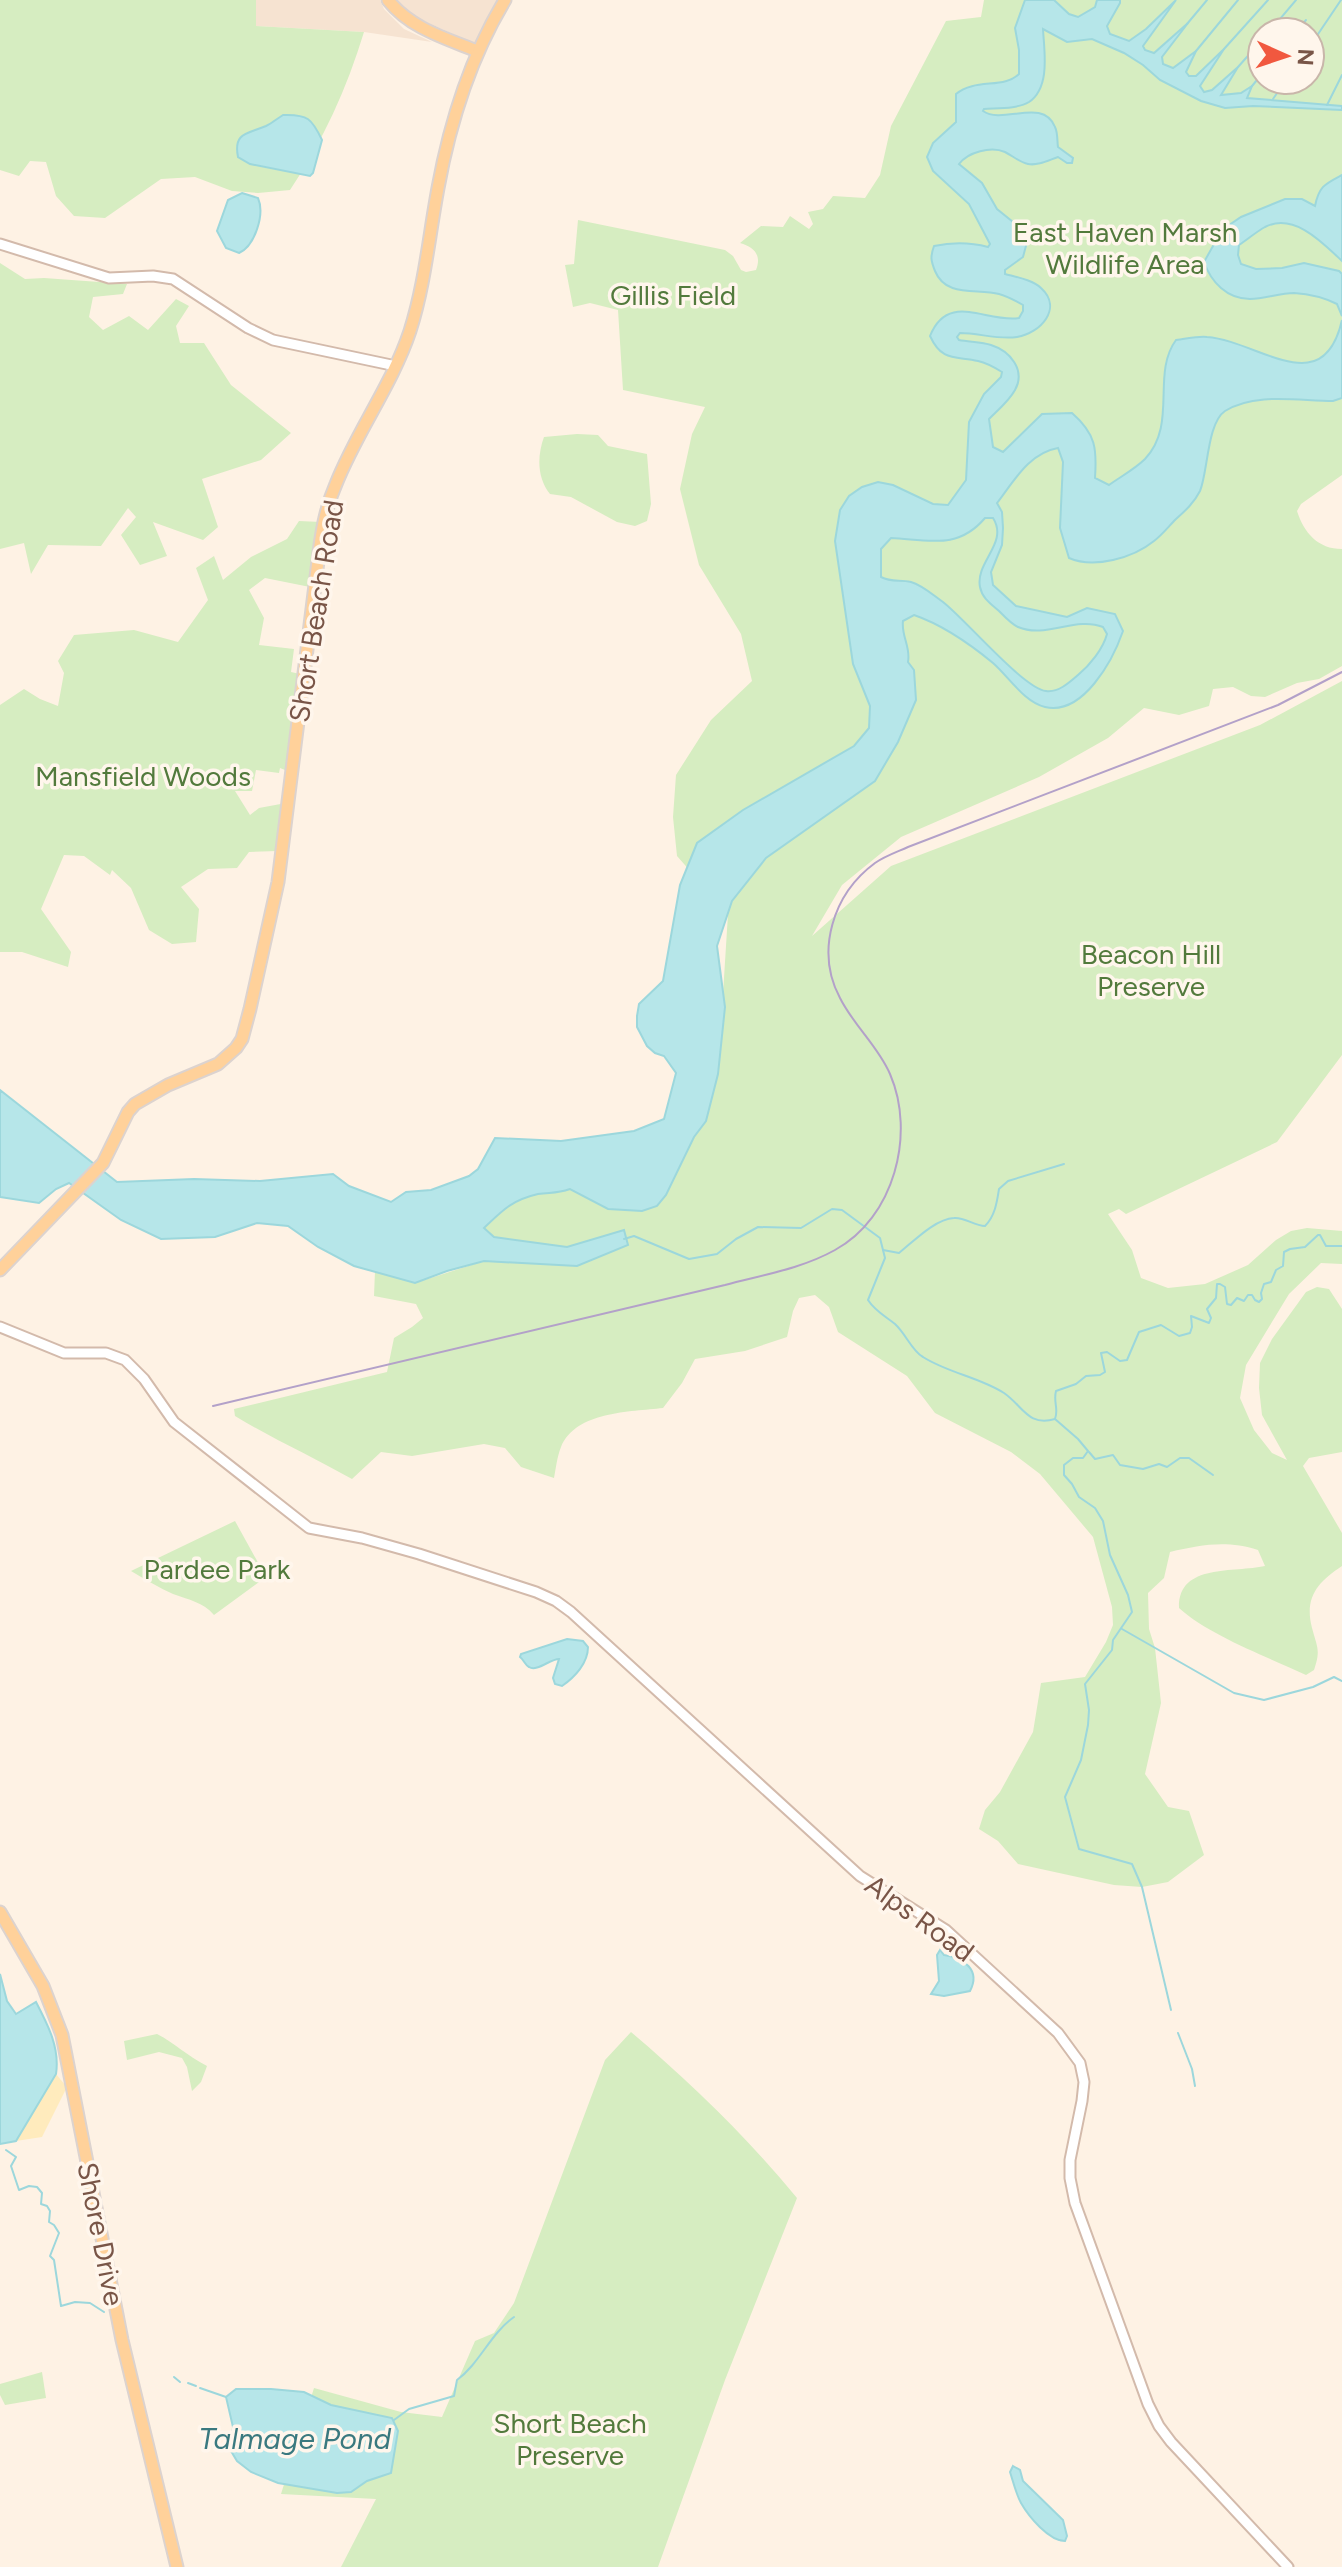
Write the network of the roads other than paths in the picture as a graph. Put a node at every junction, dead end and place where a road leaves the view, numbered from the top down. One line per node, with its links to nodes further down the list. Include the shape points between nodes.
1 (388, 0): 3 (main road, via 414,24)
2 (505, 0): 3 (main road, Short Beach Road)
3 (477, 51): 5 (main road, Short Beach Road, via 455,114 421,291)
4 (0, 244): 5 (street, via 109,278 173,279 273,340)
5 (396, 366): 6 (main road, Short Beach Road, via 347,460 325,518 278,882 245,1030 236,1048 218,1064 135,1104 103,1163)
6 (0, 1270)
7 (0, 1327): 10 (street, Alps Road, via 64,1353 106,1353 125,1360 174,1422 309,1528 379,1542 556,1601 860,1876 946,1930 1058,2033 1080,2063 1084,2082 1070,2160 1075,2203 1148,2404 1171,2442)
8 (0, 1912): 9 (main road, Shore Drive, via 43,1986 62,2035 122,2341)
9 (177, 2567)
10 (1288, 2567)

